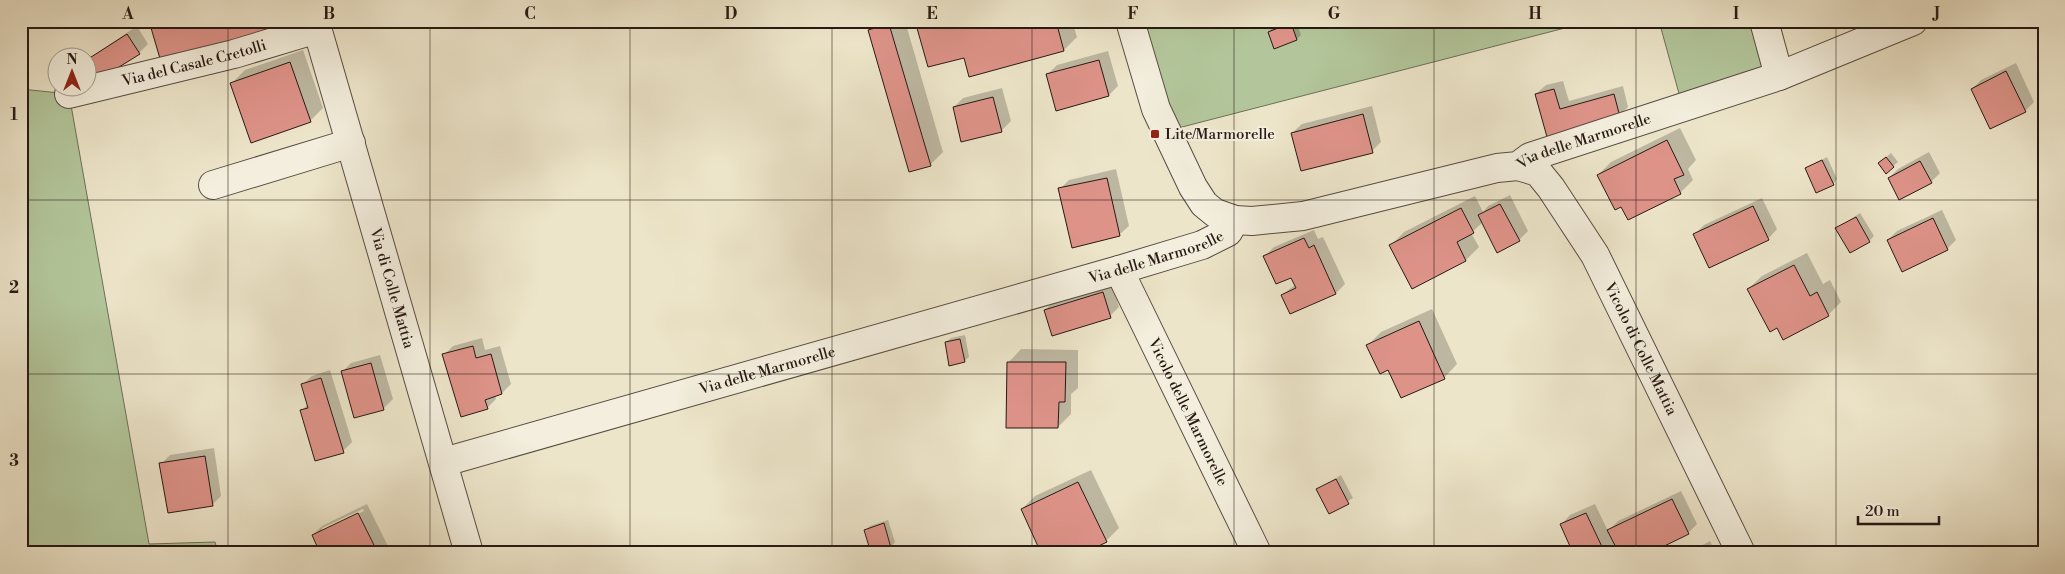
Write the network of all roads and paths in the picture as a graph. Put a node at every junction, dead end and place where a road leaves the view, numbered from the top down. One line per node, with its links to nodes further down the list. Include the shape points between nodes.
1 (1130, 21): 10 (street, via 1156,109 1193,187 1214,213)
2 (1764, 21): 5 (street)
3 (1913, 21): 5 (street, Via delle Marmorelle)
4 (316, 25): 6 (street, Via del Casale Cretolli, via 234,54); 7 (street, Via di Colle Mattia)
5 (1780, 76): 8 (street, Via delle Marmorelle, via 1530,157)
6 (98, 87)
7 (351, 143): 9 (street); 12 (street, Via di Colle Mattia)
8 (1518, 166): 10 (street, Via delle Marmorelle, via 1497,168 1303,216 1272,221); 15 (street, Vicolo di Colle Mattia, via 1538,172 1595,255)
9 (214, 185)
10 (1235, 220): 11 (street, Via delle Marmorelle, via 1228,232 1202,244)
11 (1119, 270): 12 (street, Via delle Marmorelle); 14 (street, Vicolo delle Marmorelle)
12 (444, 462): 13 (street, Via di Colle Mattia)
13 (469, 553)
14 (1257, 553)
15 (1741, 553)

